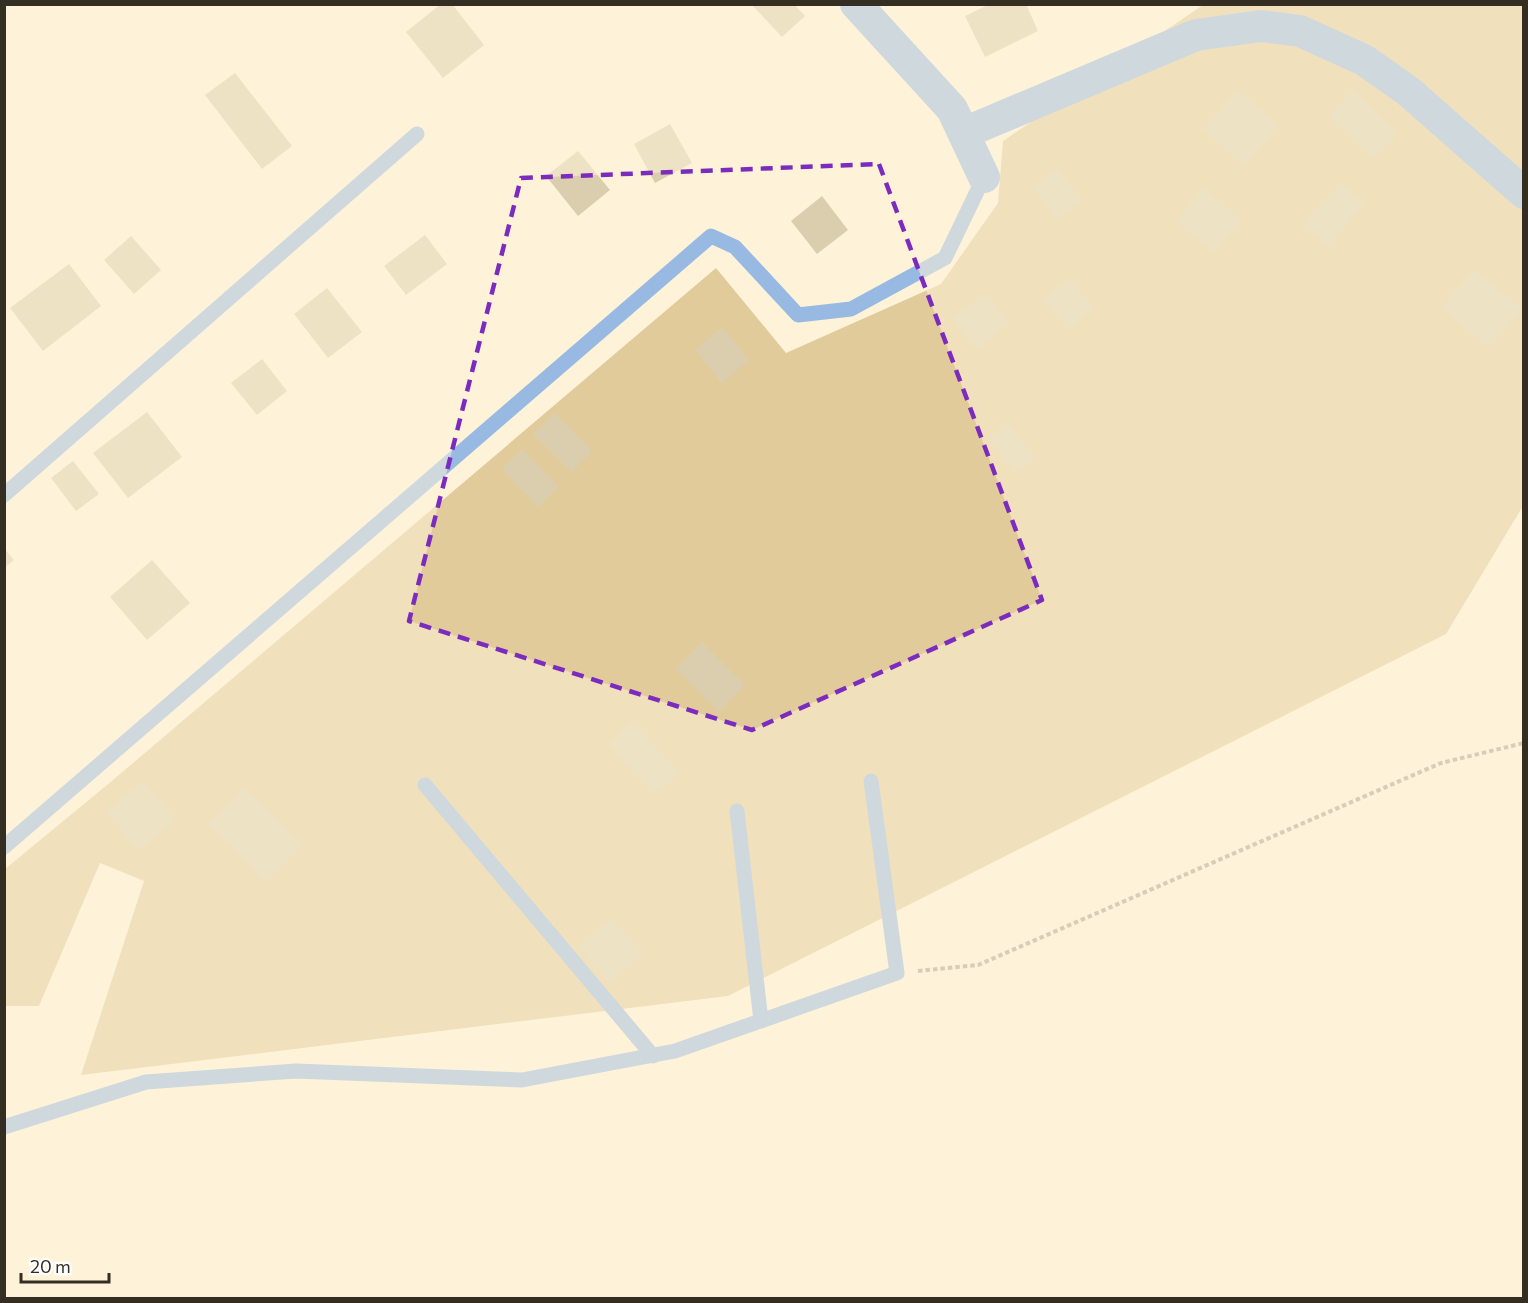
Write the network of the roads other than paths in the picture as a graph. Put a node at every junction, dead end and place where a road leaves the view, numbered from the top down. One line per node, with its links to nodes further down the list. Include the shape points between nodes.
1 (856, 4): 3 (street, via 952,109)
2 (417, 134): 6 (lane)
3 (964, 134): 4 (street); 5 (street, via 1196,34 1261,26 1300,31 1364,60 1408,91)
4 (984, 177): 10 (lane, via 945,258 851,309 798,315 735,247 711,236)
5 (1524, 194)
6 (4, 495)
7 (871, 781): 11 (lane, via 897,973)
8 (425, 785): 12 (lane)
9 (737, 812): 11 (lane)
10 (4, 847)
11 (761, 1021): 12 (lane)
12 (653, 1056): 13 (lane, via 522,1080 296,1071 146,1082)
13 (4, 1127)

